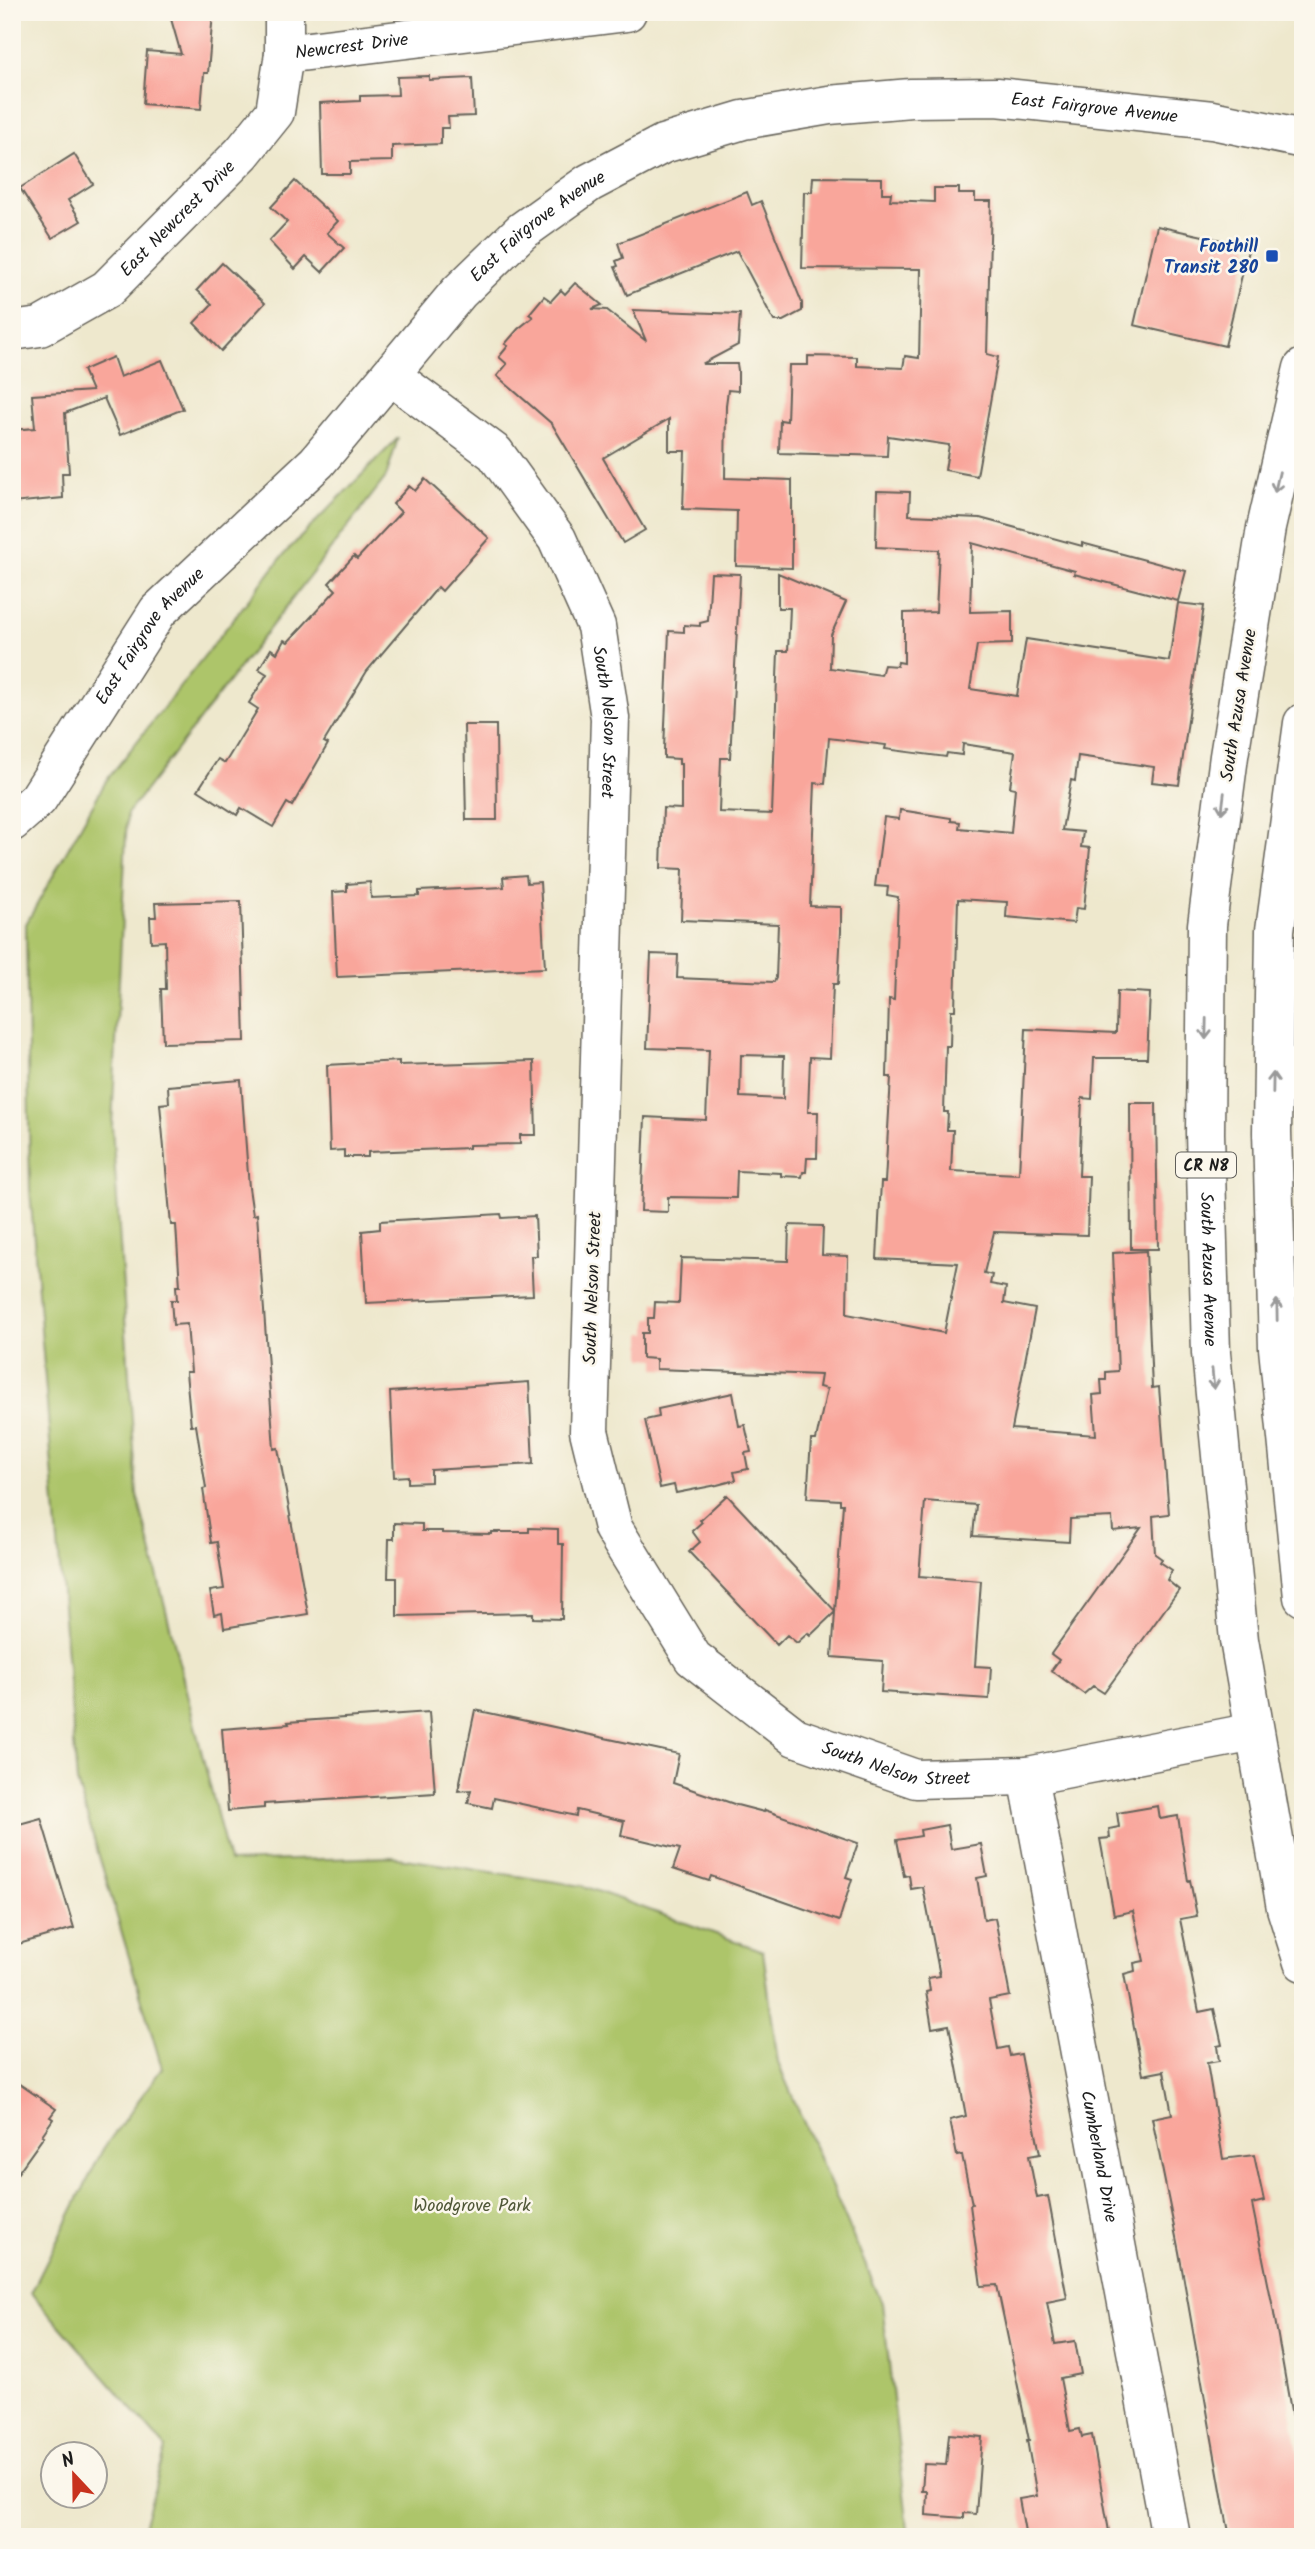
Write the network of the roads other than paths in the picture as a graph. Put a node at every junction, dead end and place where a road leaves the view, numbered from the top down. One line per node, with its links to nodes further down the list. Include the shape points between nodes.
1 (284, 12): 3 (street, East Newcrest Drive)
2 (627, 12): 3 (street, Newcrest Drive)
3 (284, 54): 5 (street, East Newcrest Drive, via 275,111 242,153 107,289 40,327)
4 (1303, 139): 7 (street, East Fairgrove Avenue, via 1212,120 996,97 829,105 743,120 663,145 589,183 533,223 459,292)
5 (12, 331)
6 (1303, 368): 11 (street, South Azusa Avenue / CR N8, one-way to 11, via 1266,528 1207,925 1205,1133 1211,1353 1239,1640)
7 (390, 376): 9 (street, East Fairgrove Avenue, via 317,462 158,611 38,799); 12 (street, South Nelson Street, via 495,453 557,539 596,626 610,718 589,1432 613,1528 693,1658 795,1737 916,1779)
8 (1303, 723): 10 (street, one-way to 8, via 1278,1348 1272,1132 1275,930)
9 (12, 822)
10 (1303, 1597)
11 (1254, 1732): 12 (street, South Nelson Street); 13 (street, South Azusa Avenue / CR N8, via 1286,1908)
12 (1028, 1776): 14 (street, Cumberland Drive)
13 (1303, 1962)
14 (1171, 2537)

